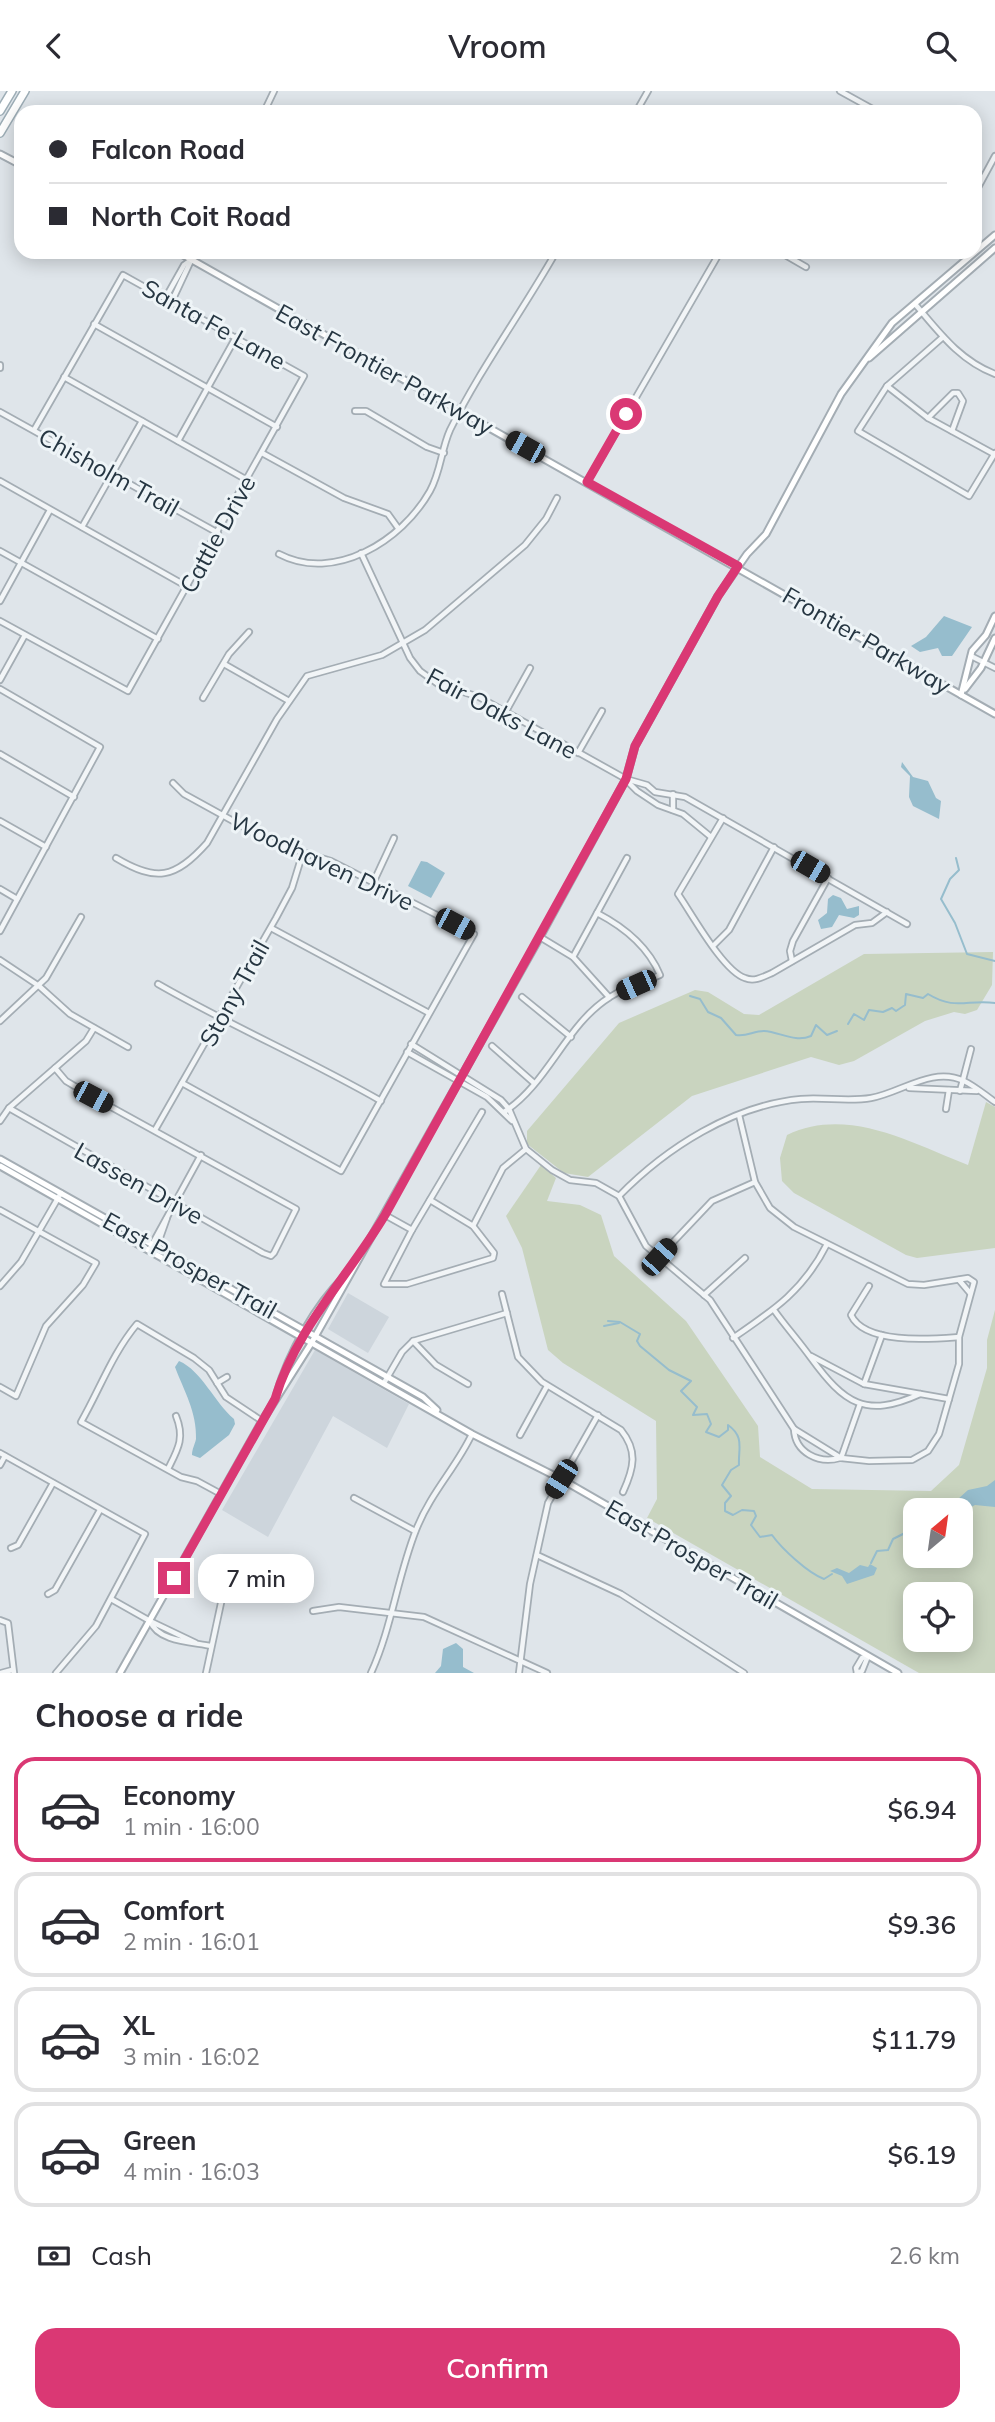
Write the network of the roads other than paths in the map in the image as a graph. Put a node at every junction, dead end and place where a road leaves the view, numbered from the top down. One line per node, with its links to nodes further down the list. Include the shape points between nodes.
1 (12, 91): 5 (main road)
2 (840, 91): 3 (street)
3 (865, 105)
4 (14, 109): 6 (main road)
5 (0, 111)
6 (0, 133)
7 (995, 156): 8 (street)
8 (982, 180)
9 (995, 249): 11 (street)
10 (982, 256): 11 (street)
11 (984, 258): 21 (street)
12 (192, 259): 18 (street); 19 (street); 33 (street, East Frontier Parkway)
13 (552, 259): 33 (street)
14 (716, 259): 46 (street)
15 (792, 259): 17 (street)
16 (964, 259): 20 (street)
17 (806, 267)
18 (166, 297): 19 (street, Santa Fe Lane); 22 (street, Santa Fe Lane, via 123,275)
19 (172, 300): 23 (street, Santa Fe Lane)
20 (915, 304): 21 (street); 25 (street, via 892,323)
21 (921, 311): 24 (street); 25 (street)
22 (94, 324): 28 (street); 30 (street)
23 (236, 337): 27 (street, Santa Fe Lane); 30 (street)
24 (943, 337): 26 (street, via 971,363); 29 (street)
25 (860, 368): 56 (street, via 841,394 766,534)
26 (995, 374)
27 (304, 376): 36 (street, Cattle Drive)
28 (64, 377): 35 (street); 37 (street)
29 (887, 386): 34 (street); 42 (street, via 858,431 969,496)
30 (208, 388): 36 (street); 39 (street)
31 (355, 411): 41 (street, via 366,411)
32 (0, 412): 37 (street, Chisholm Trail)
33 (462, 412): 41 (street); 46 (street, East Frontier Parkway)
34 (928, 418): 38 (street); 38 (street, via 944,400 958,393 963,401)
35 (142, 421): 39 (street); 43 (street)
36 (277, 427): 40 (street, Cattle Drive)
37 (34, 430): 43 (street, Chisholm Trail)
38 (952, 431): 42 (street)
39 (178, 441): 44 (street)
40 (262, 453): 44 (street, Cattle Drive); 50 (street, via 344,498 379,509)
41 (444, 453): 50 (street, via 427,496)
42 (995, 454)
43 (112, 474): 49 (street); 51 (street, Chisholm Trail)
44 (247, 480): 51 (street, Cattle Drive)
45 (0, 481): 48 (street)
46 (587, 482): 56 (street, East Frontier Parkway)
47 (556, 498): 65 (street, via 525,545 425,630)
48 (50, 510): 49 (street); 55 (street)
49 (82, 527): 57 (street)
50 (398, 528): 53 (street)
51 (218, 533): 57 (street, Cattle Drive)
52 (0, 551): 55 (street)
53 (361, 553): 54 (street, via 317,565); 65 (street, Fair Oaks Lane)
54 (279, 554)
55 (21, 563): 58 (street); 64 (street)
56 (738, 566): 73 (street, Frontier Parkway); 81 (street, via 635,746)
57 (188, 587): 64 (street, Cattle Drive)
58 (0, 601)
59 (995, 616): 66 (street)
60 (0, 621): 62 (street)
61 (249, 632): 68 (street)
62 (25, 635): 64 (street, Cattle Drive, via 128,691); 71 (street)
63 (995, 638): 67 (street)
64 (158, 639)
65 (403, 643): 75 (street, via 382,655 307,677); 77 (street, Fair Oaks Lane, via 415,666 430,680 470,693)
66 (971, 656): 67 (street); 73 (street)
67 (984, 662): 70 (street); 73 (street)
68 (224, 664): 74 (street); 75 (street)
69 (530, 668): 77 (street)
70 (995, 668)
71 (0, 681)
72 (0, 689): 85 (street, via 100,747)
73 (961, 695): 78 (street, Frontier Parkway)
74 (203, 698)
75 (289, 701): 88 (street)
76 (602, 711): 79 (street)
77 (505, 713): 79 (street, Fair Oaks Lane)
78 (995, 714)
79 (578, 753): 81 (street, Fair Oaks Lane)
80 (0, 754): 85 (street)
81 (626, 779): 83 (street, Fair Oaks Lane); 86 (street, Fair Oaks Lane); 108 (street)
82 (173, 783): 88 (street, Woodhaven Drive)
83 (651, 788): 84 (street, Fair Oaks Lane); 86 (street)
84 (673, 794): 87 (street); 89 (street, Fair Oaks Lane)
85 (74, 797): 93 (street)
86 (645, 797): 87 (street, Fair Oaks Lane)
87 (673, 810): 91 (street, Fair Oaks Lane)
88 (223, 816): 95 (street, Woodhaven Drive, via 273,843); 96 (street, via 193,859 165,874 141,873)
89 (723, 818): 91 (street); 94 (street, Fair Oaks Lane)
90 (0, 821): 93 (street)
91 (711, 837): 109 (street, via 678,894)
92 (394, 838): 99 (street)
93 (46, 847): 101 (street)
94 (774, 847): 98 (street, Fair Oaks Lane); 109 (street, via 729,930)
95 (303, 852): 99 (street, Woodhaven Drive); 106 (street, Stony Trail, via 292,888)
96 (116, 858)
97 (627, 858): 103 (street)
98 (828, 878): 102 (street, Fair Oaks Lane); 112 (street, via 793,941)
99 (374, 881): 117 (street, Woodhaven Drive, via 474,934)
100 (0, 889): 101 (street)
101 (17, 899): 107 (street)
102 (887, 912): 105 (street, Fair Oaks Lane); 112 (street)
103 (597, 913): 110 (street); 116 (street, via 629,933 653,958 660,975)
104 (81, 917): 114 (street)
105 (907, 924)
106 (271, 927): 117 (street); 118 (street, Stony Trail)
107 (0, 931)
108 (540, 937): 110 (street); 128 (street)
109 (714, 945): 112 (street, via 744,978 757,979)
110 (573, 957): 116 (street)
111 (0, 960): 114 (street)
112 (792, 961)
113 (158, 984): 118 (street)
114 (39, 986): 119 (street); 120 (street, via 64,1010)
115 (522, 997): 121 (street)
116 (609, 997): 121 (street)
117 (429, 1013): 122 (street)
118 (220, 1019): 131 (street, Stony Trail); 137 (street)
119 (0, 1021)
120 (94, 1028): 124 (street); 127 (street)
121 (571, 1037): 132 (street)
122 (411, 1044): 126 (street); 128 (street)
123 (492, 1046): 132 (street)
124 (128, 1047)
125 (971, 1049): 129 (street)
126 (407, 1052): 130 (street); 137 (street)
127 (55, 1068): 139 (street); 145 (street, via 66,1081)
128 (463, 1074): 130 (street); 141 (street, via 488,1089)
129 (962, 1080): 133 (street, via 932,1077); 135 (street); 136 (street)
130 (459, 1081): 141 (street); 157 (street)
131 (182, 1083): 137 (street, via 341,1171); 145 (street, Stony Trail)
132 (534, 1083): 141 (street)
133 (906, 1088): 134 (street); 143 (street, via 871,1098 801,1099)
134 (949, 1090): 135 (street); 140 (street)
135 (960, 1091): 136 (street)
136 (978, 1091): 138 (street)
137 (381, 1101)
138 (995, 1102)
139 (9, 1108): 144 (street); 155 (street, Lassen Drive)
140 (946, 1109)
141 (507, 1111): 146 (street)
142 (482, 1112): 154 (street)
143 (739, 1115): 150 (street); 152 (street, via 687,1141)
144 (0, 1121)
145 (155, 1130): 147 (street)
146 (526, 1149): 152 (street, via 559,1176 596,1183); 158 (street, via 503,1168)
147 (201, 1155): 155 (street); 155 (street, Lassen Drive, via 296,1209 271,1256)
148 (0, 1159): 151 (street, East Prosper Trail)
149 (0, 1166): 153 (street, East Prosper Trail)
150 (755, 1182): 161 (street, via 782,1219); 164 (street, via 712,1201)
151 (61, 1193): 153 (street); 162 (street, East Prosper Trail)
152 (619, 1196): 164 (street, via 636,1230)
153 (57, 1200): 160 (street); 163 (street, East Prosper Trail)
154 (430, 1200): 158 (street); 159 (street)
155 (174, 1203): 162 (street)
156 (0, 1210): 160 (street)
157 (385, 1215): 159 (street); 166 (street)
158 (473, 1226): 159 (street, via 493,1258 407,1284 384,1284)
159 (412, 1230)
160 (39, 1232): 168 (street); 192 (street, via 96,1263 46,1327 16,1396)
161 (827, 1244): 167 (street, via 908,1284); 173 (street, via 806,1282)
162 (155, 1245): 163 (street); 175 (street, East Prosper Trail)
163 (151, 1251): 179 (street, East Prosper Trail)
164 (659, 1257): 172 (street)
165 (745, 1258): 172 (street)
166 (350, 1271): 175 (street, via 328,1293); 176 (street)
167 (958, 1280): 170 (street); 170 (street, via 974,1282)
168 (0, 1286)
169 (869, 1286): 177 (street, via 852,1319)
170 (971, 1293): 178 (street)
171 (502, 1294): 174 (street)
172 (705, 1295): 180 (street)
173 (774, 1310): 180 (street); 183 (street)
174 (507, 1313): 182 (street); 191 (street, via 518,1357)
175 (307, 1330): 176 (street, East Prosper Trail); 179 (street)
176 (316, 1335): 181 (street); 186 (street, East Prosper Trail)
177 (882, 1335): 178 (street, via 920,1341); 190 (street)
178 (959, 1336): 196 (street, via 959,1364)
179 (303, 1337): 181 (street, East Prosper Trail); 195 (street, via 282,1374)
180 (733, 1338): 202 (street)
181 (312, 1342): 186 (street, East Prosper Trail); 195 (street)
182 (414, 1342): 186 (street, via 402,1352); 189 (street, via 436,1365)
183 (809, 1356): 184 (street); 187 (street)
184 (834, 1370): 187 (street); 190 (street)
185 (227, 1377): 188 (street)
186 (386, 1380): 203 (street, East Prosper Trail, via 423,1397)
187 (827, 1380): 197 (street)
188 (217, 1383): 201 (street, via 226,1397); 208 (street, via 194,1358 136,1324 116,1348 105,1382 81,1422)
189 (468, 1384)
190 (864, 1384): 193 (street)
191 (547, 1386): 200 (street); 204 (street)
192 (0, 1387)
193 (897, 1392): 194 (street); 198 (street)
194 (920, 1394): 196 (street); 198 (street)
195 (275, 1399): 201 (street)
196 (949, 1399): 206 (street, via 935,1444 921,1456 904,1462)
197 (860, 1404): 198 (street); 206 (street)
198 (895, 1405)
199 (176, 1416): 208 (street, via 181,1443)
200 (598, 1416): 209 (street); 211 (street, via 621,1430 634,1452)
201 (262, 1421): 212 (street)
202 (794, 1429): 206 (street); 206 (street, via 797,1445 807,1454 828,1461)
203 (472, 1434): 209 (street, East Prosper Trail); 215 (street, via 435,1490)
204 (520, 1435)
205 (2, 1455): 207 (street); 210 (street)
206 (841, 1458)
207 (0, 1465)
208 (167, 1469): 212 (street)
209 (561, 1479): 217 (street, via 548,1503); 229 (street, East Prosper Trail)
210 (53, 1483): 214 (street); 216 (street, via 18,1545)
211 (623, 1492)
212 (221, 1494): 224 (street)
213 (354, 1498): 215 (street)
214 (100, 1510): 219 (street, via 55,1590); 220 (street, via 145,1534)
215 (415, 1531): 222 (street, via 402,1567)
216 (11, 1549)
217 (537, 1555): 230 (street); 239 (street, via 621,1594)
218 (224, 1589): 228 (street)
219 (48, 1594)
220 (111, 1599): 224 (street); 233 (street, via 96,1626)
221 (313, 1611): 222 (street, via 330,1607)
222 (394, 1612): 230 (street, via 440,1622); 236 (street)
223 (0, 1620): 231 (street, via 8,1623)
224 (150, 1621): 225 (street); 226 (street, via 152,1627); 234 (street)
225 (177, 1633): 226 (street); 227 (street)
226 (174, 1639): 227 (street)
227 (195, 1643): 228 (street)
228 (211, 1646): 235 (street)
229 (867, 1656): 240 (street); 241 (street, East Prosper Trail)
230 (522, 1662): 237 (street); 238 (street)
231 (13, 1672): 232 (street)
232 (1, 1673)
233 (56, 1673)
234 (120, 1673)
235 (206, 1673)
236 (371, 1673)
237 (519, 1673)
238 (547, 1673)
239 (744, 1673)
240 (857, 1673)
241 (898, 1673)

